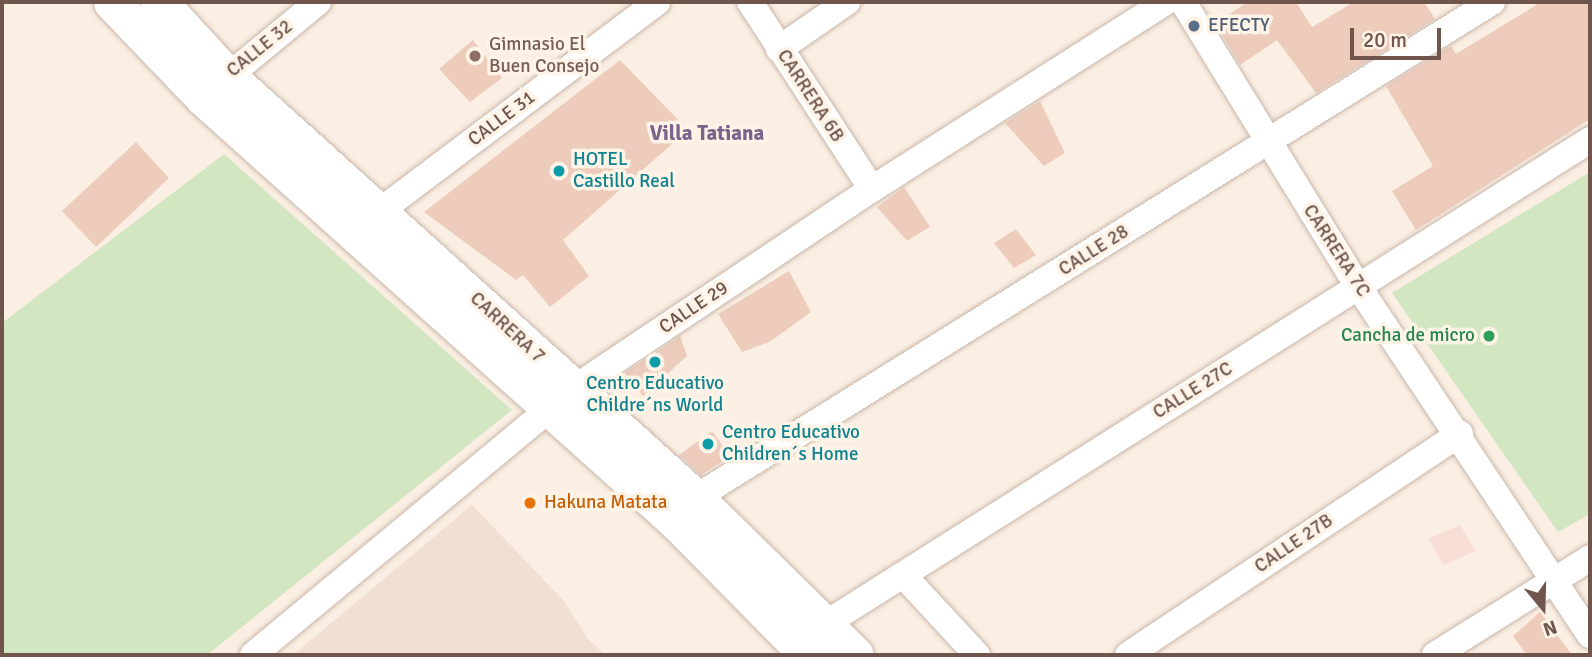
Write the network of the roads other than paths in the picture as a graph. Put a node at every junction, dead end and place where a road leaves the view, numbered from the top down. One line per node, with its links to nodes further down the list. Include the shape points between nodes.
1 (112, 2): 11 (main road, CARRERA 7)
2 (159, 2): 11 (main road, CARRERA 7)
3 (318, 2): 11 (street, CALLE 32)
4 (657, 2): 15 (street, CALLE 31)
5 (750, 2): 10 (street, CARRERA 6B)
6 (848, 2): 10 (street)
7 (1166, 2): 14 (street, CALLE 29)
8 (1183, 2): 13 (street, CARRERA 7C)
9 (1492, 2): 13 (street, CALLE 28)
10 (779, 49): 14 (street, CARRERA 6B)
11 (215, 87): 15 (main road, CARRERA 7); 17 (main road, CARRERA 7)
12 (1590, 140): 16 (street, CALLE 27C)
13 (1268, 143): 16 (street, CARRERA 7C); 19 (street, CALLE 28)
14 (872, 189): 17 (street, CALLE 29)
15 (380, 211): 17 (main road, CARRERA 7)
16 (1358, 286): 18 (street, CARRERA 7C); 21 (street, CALLE 27C)
17 (563, 399): 19 (main road, CARRERA 7); 24 (main road, CARRERA 7, via 677,522); 25 (street, CALLE 29)
18 (1460, 434): 22 (street, CARRERA 7C); 28 (street, CALLE 27B)
19 (695, 498): 24 (main road, CARRERA 7)
20 (1590, 558): 22 (street)
21 (903, 575): 24 (street, CALLE 27C); 27 (street)
22 (1556, 580): 23 (street, CARRERA 7C); 29 (street)
23 (1590, 635)
24 (809, 641): 26 (main road, CARRERA 7)
25 (253, 655)
26 (855, 655)
27 (977, 655)
28 (1128, 655)
29 (1435, 655)

